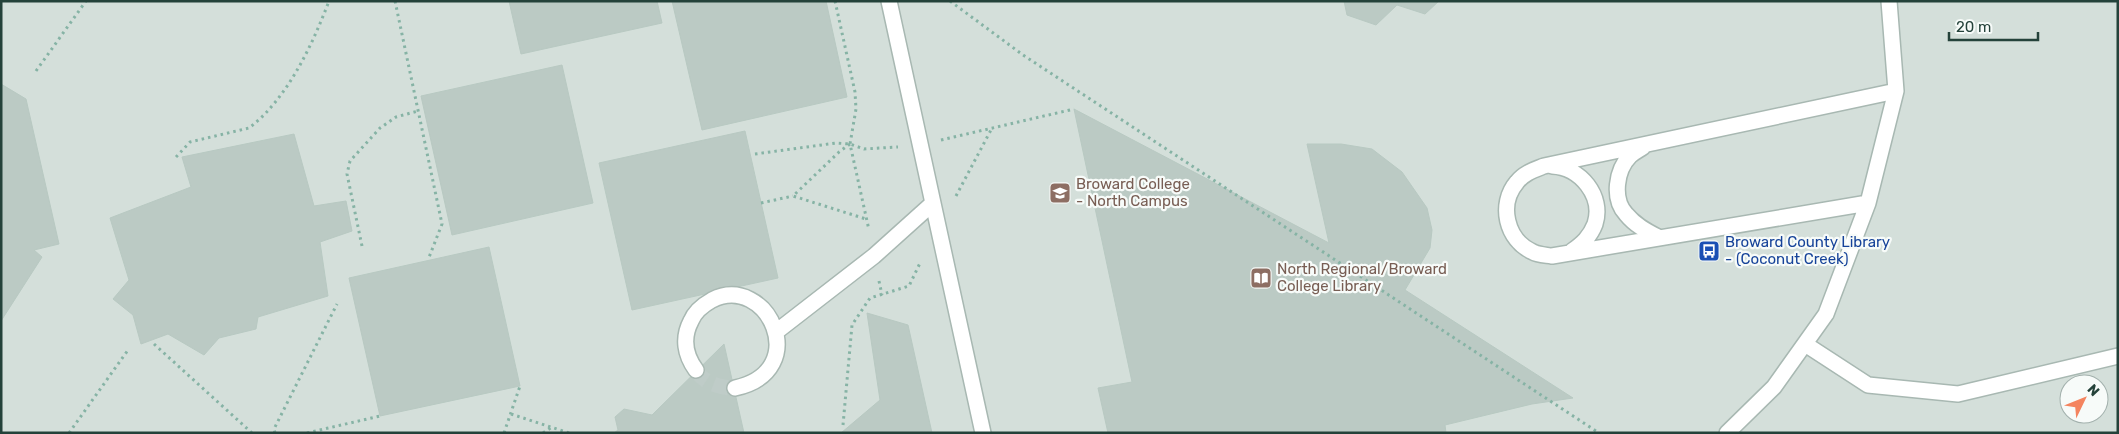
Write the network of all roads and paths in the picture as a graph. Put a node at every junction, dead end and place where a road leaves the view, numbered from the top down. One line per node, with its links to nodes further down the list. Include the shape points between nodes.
1 (86, 1): 8 (path)
2 (329, 1): 14 (path, via 289,82 257,122 249,128 190,142)
3 (395, 1): 10 (path)
4 (836, 1): 12 (path, via 855,92 856,109)
5 (889, 1): 19 (street)
6 (950, 1): 49 (path, via 1023,56)
7 (1889, 1): 9 (street)
8 (36, 71)
9 (1896, 91): 13 (street); 17 (street)
10 (418, 111): 23 (path, via 396,117 380,128 350,161 347,174); 26 (path, via 442,224)
11 (992, 128): 21 (path)
12 (850, 144): 16 (path); 20 (path)
13 (1646, 144): 15 (street); 22 (street, via 1629,156 1619,174 1617,194 1624,212 1639,227)
14 (176, 157)
15 (1544, 166): 24 (street, via 1562,167 1578,174 1590,187 1596,204 1595,224 1586,240); 24 (street, via 1530,171 1513,187 1506,208 1508,224 1517,240 1533,252 1552,256)
16 (793, 196): 18 (path); 20 (path)
17 (1868, 202): 22 (street); 31 (street, via 1826,314)
18 (761, 203)
19 (933, 203): 21 (street); 25 (street)
20 (866, 219): 25 (path)
21 (938, 229): 27 (path, via 909,286); 48 (street)
22 (1658, 238): 24 (street)
23 (362, 246)
24 (1571, 252)
25 (874, 256): 27 (path); 29 (street)
26 (428, 260)
27 (882, 295): 39 (path, via 870,298 852,325)
28 (337, 304): 43 (path)
29 (776, 332): 34 (street, via 760,306 746,298 716,299 702,306 686,333 685,348); 36 (street, via 778,347 765,374 753,383)
30 (154, 344): 42 (path)
31 (1805, 344): 33 (street, via 1868,385 1958,394); 50 (street, via 1774,386)
32 (128, 350): 41 (path)
33 (2118, 356)
34 (696, 370)
35 (520, 386): 37 (path)
36 (735, 388)
37 (511, 414): 40 (path); 45 (path)
38 (380, 416): 44 (path)
39 (843, 425)
40 (552, 427): 46 (path); 47 (path)
41 (69, 433)
42 (252, 433)
43 (274, 433)
44 (307, 433)
45 (504, 433)
46 (543, 433)
47 (569, 433)
48 (983, 433)
49 (1599, 433)
50 (1727, 433)

